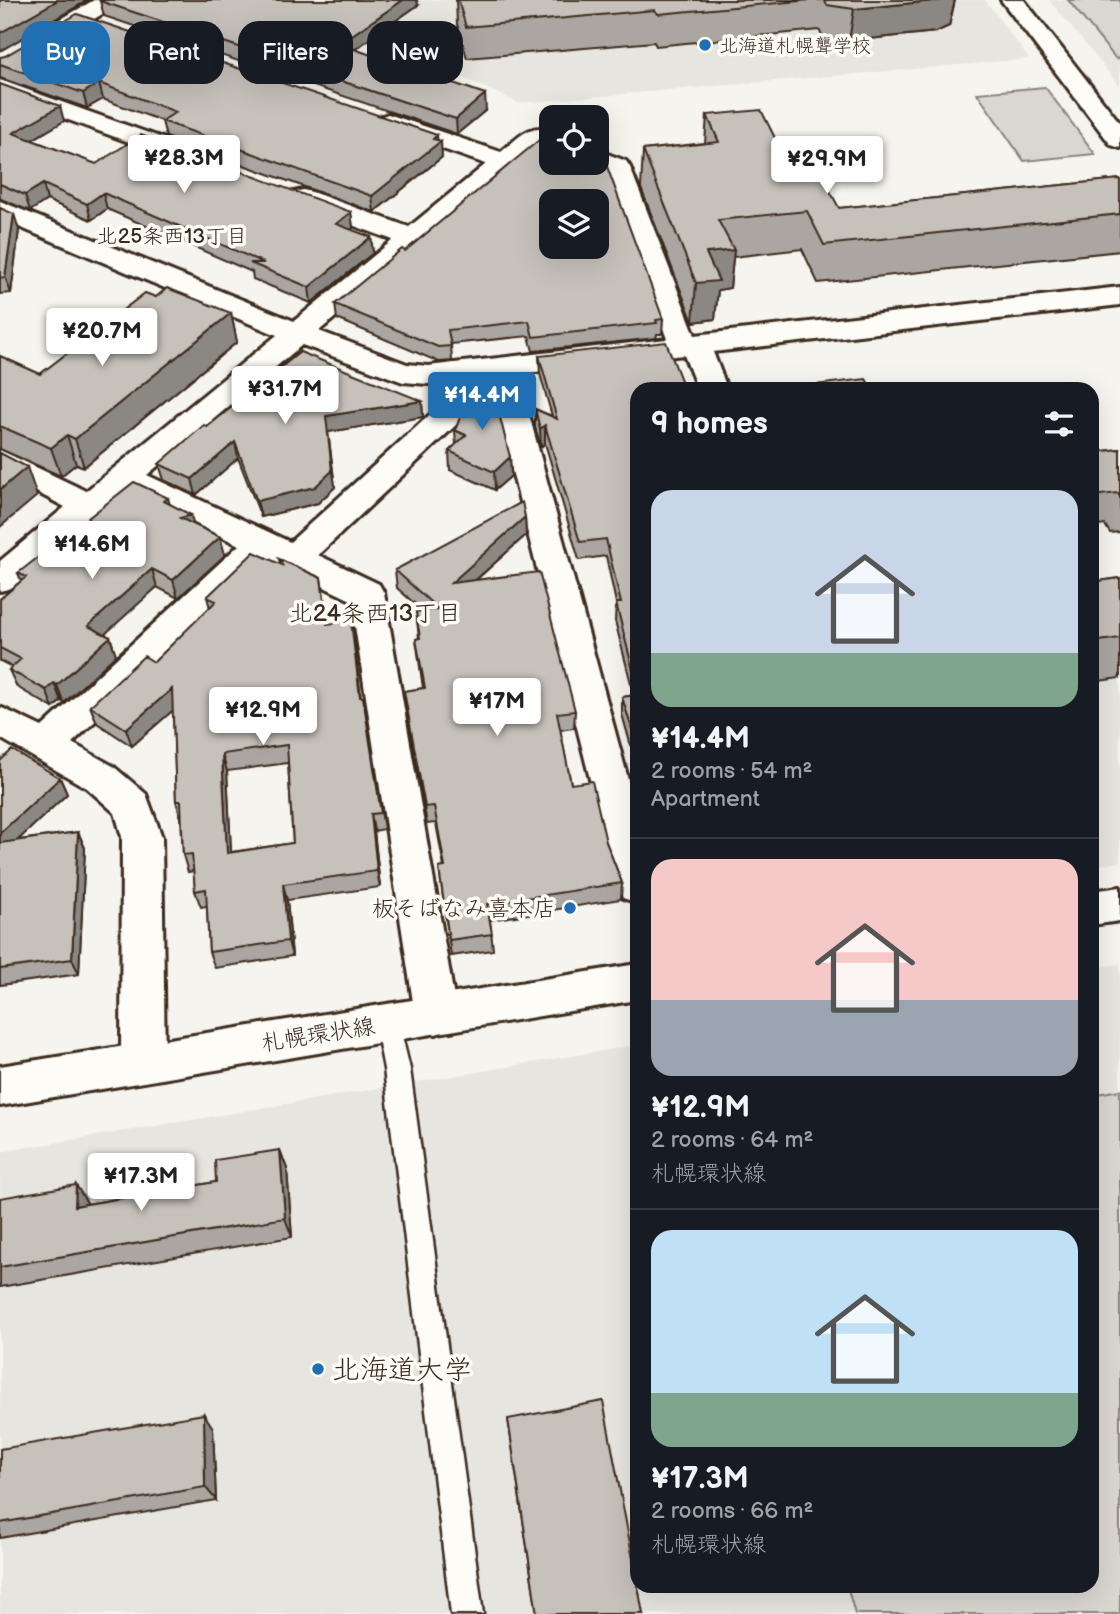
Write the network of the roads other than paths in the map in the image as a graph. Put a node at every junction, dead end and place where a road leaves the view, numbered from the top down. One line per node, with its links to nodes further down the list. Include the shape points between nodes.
1 (110, 0): 3 (street)
2 (1012, 0): 9 (street)
3 (79, 18): 4 (street); 5 (street)
4 (74, 21)
5 (88, 21)
6 (0, 87): 11 (street)
7 (363, 114): 10 (street)
8 (539, 134): 10 (street)
9 (1120, 140)
10 (505, 162): 15 (street)
11 (206, 163)
12 (609, 163): 18 (street, via 618,167)
13 (284, 191): 15 (street)
14 (0, 209): 17 (street)
15 (412, 238): 17 (street)
16 (1120, 296): 18 (street)
17 (299, 332): 19 (street, via 403,373 428,375); 22 (street)
18 (689, 344): 19 (street); 20 (street)
19 (502, 366): 25 (street); 29 (street)
20 (709, 382)
21 (0, 460): 23 (street)
22 (124, 477): 23 (street); 24 (street)
23 (89, 506): 26 (street)
24 (262, 543): 25 (street); 28 (street)
25 (295, 557): 33 (street, via 368,593)
26 (0, 579)
27 (0, 721): 28 (street)
28 (45, 746): 35 (street, via 100,777 132,804 142,837)
29 (630, 859)
30 (1120, 904): 31 (street)
31 (1099, 907)
32 (630, 983): 33 (street, 札幌環状線)
33 (436, 1015): 34 (street, 札幌環状線)
34 (388, 1023): 35 (street, 札幌環状線); 37 (lane)
35 (143, 1062): 36 (street, 札幌環状線)
36 (0, 1086)
37 (467, 1614)

